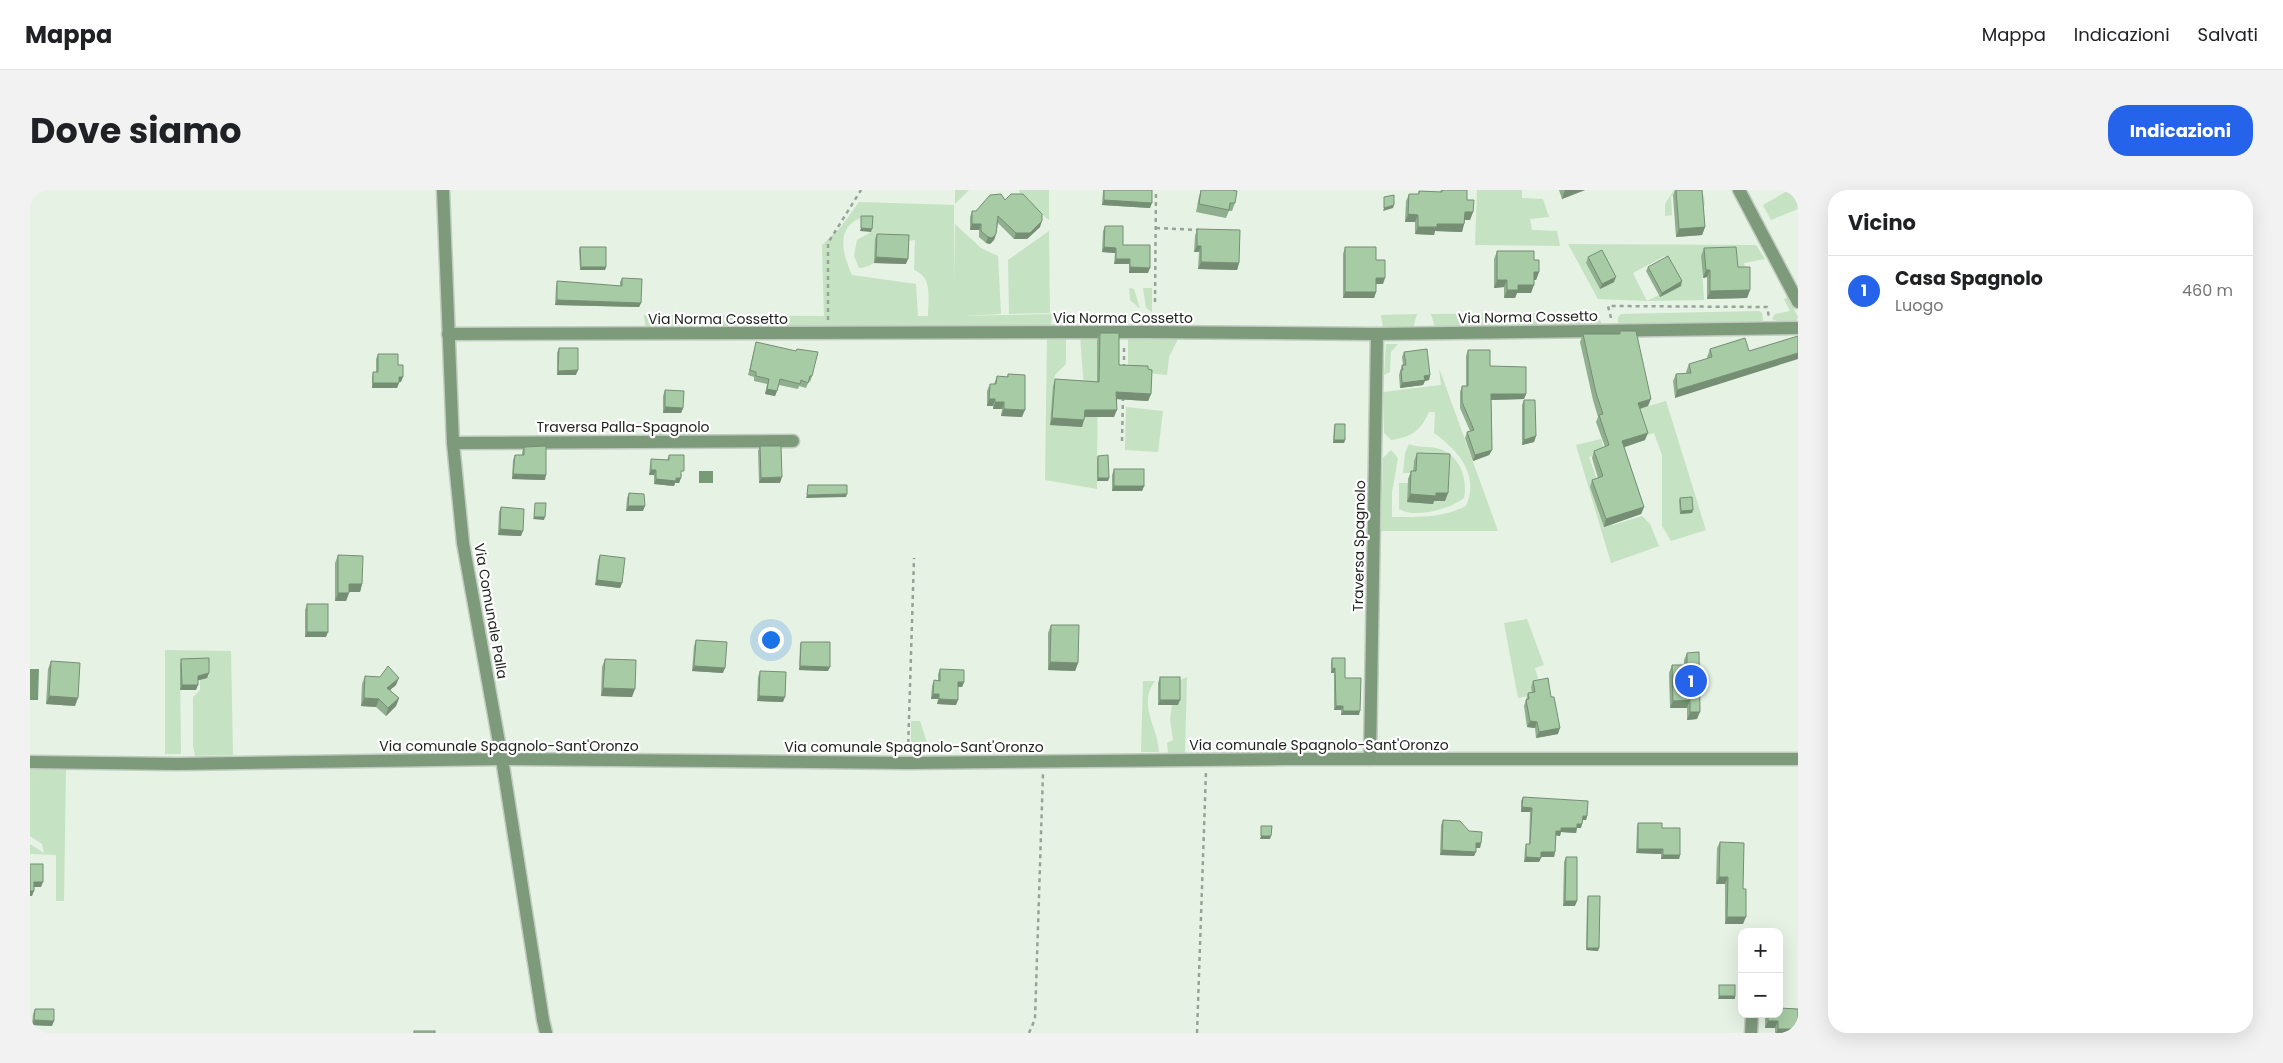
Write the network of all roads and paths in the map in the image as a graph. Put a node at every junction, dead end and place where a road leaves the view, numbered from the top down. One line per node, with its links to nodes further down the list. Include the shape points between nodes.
1 (443, 190): 13 (street, Via Comunale Palla)
2 (861, 190): 14 (path, via 828,243)
3 (1156, 190): 5 (path)
4 (1739, 190): 8 (street)
5 (1156, 228): 6 (path); 7 (path)
6 (1204, 230)
7 (1155, 302)
8 (1798, 302)
9 (1771, 328): 10 (street, Via Norma Cossetto); 11 (street, Via Norma Cossetto); 11 (path, via 1767,307 1608,306)
10 (1798, 328)
11 (1613, 330): 15 (street, Via Norma Cossetto)
12 (1124, 332): 14 (street, Via Norma Cossetto); 15 (street, Via Norma Cossetto); 16 (path)
13 (448, 334): 14 (street, Via Norma Cossetto); 20 (street, Via Comunale Palla)
14 (827, 334)
15 (1377, 334): 23 (street, Traversa Spagnolo)
16 (1124, 372)
17 (1123, 392): 19 (path)
18 (793, 441): 20 (street, Traversa Palla-Spagnolo)
19 (1122, 441)
20 (453, 443): 22 (street, Via Comunale Palla, via 463,543)
21 (914, 558): 28 (path)
22 (502, 759): 27 (street, Via comunale Spagnolo-Sant'Oronzo, via 178,764); 28 (street, Via comunale Spagnolo-Sant'Oronzo); 30 (street, Via Comunale Palla)
23 (1370, 759): 24 (street, Via comunale Spagnolo-Sant'Oronzo); 25 (street, Via comunale Spagnolo-Sant'Oronzo)
24 (1798, 759)
25 (1206, 760): 26 (street, Via comunale Spagnolo-Sant'Oronzo); 32 (path)
26 (1044, 761): 28 (street, Via comunale Spagnolo-Sant'Oronzo); 31 (path, via 1035,1019)
27 (30, 762)
28 (908, 763)
29 (1752, 1018): 33 (street)
30 (546, 1033)
31 (1029, 1033)
32 (1197, 1033)
33 (1751, 1033)

